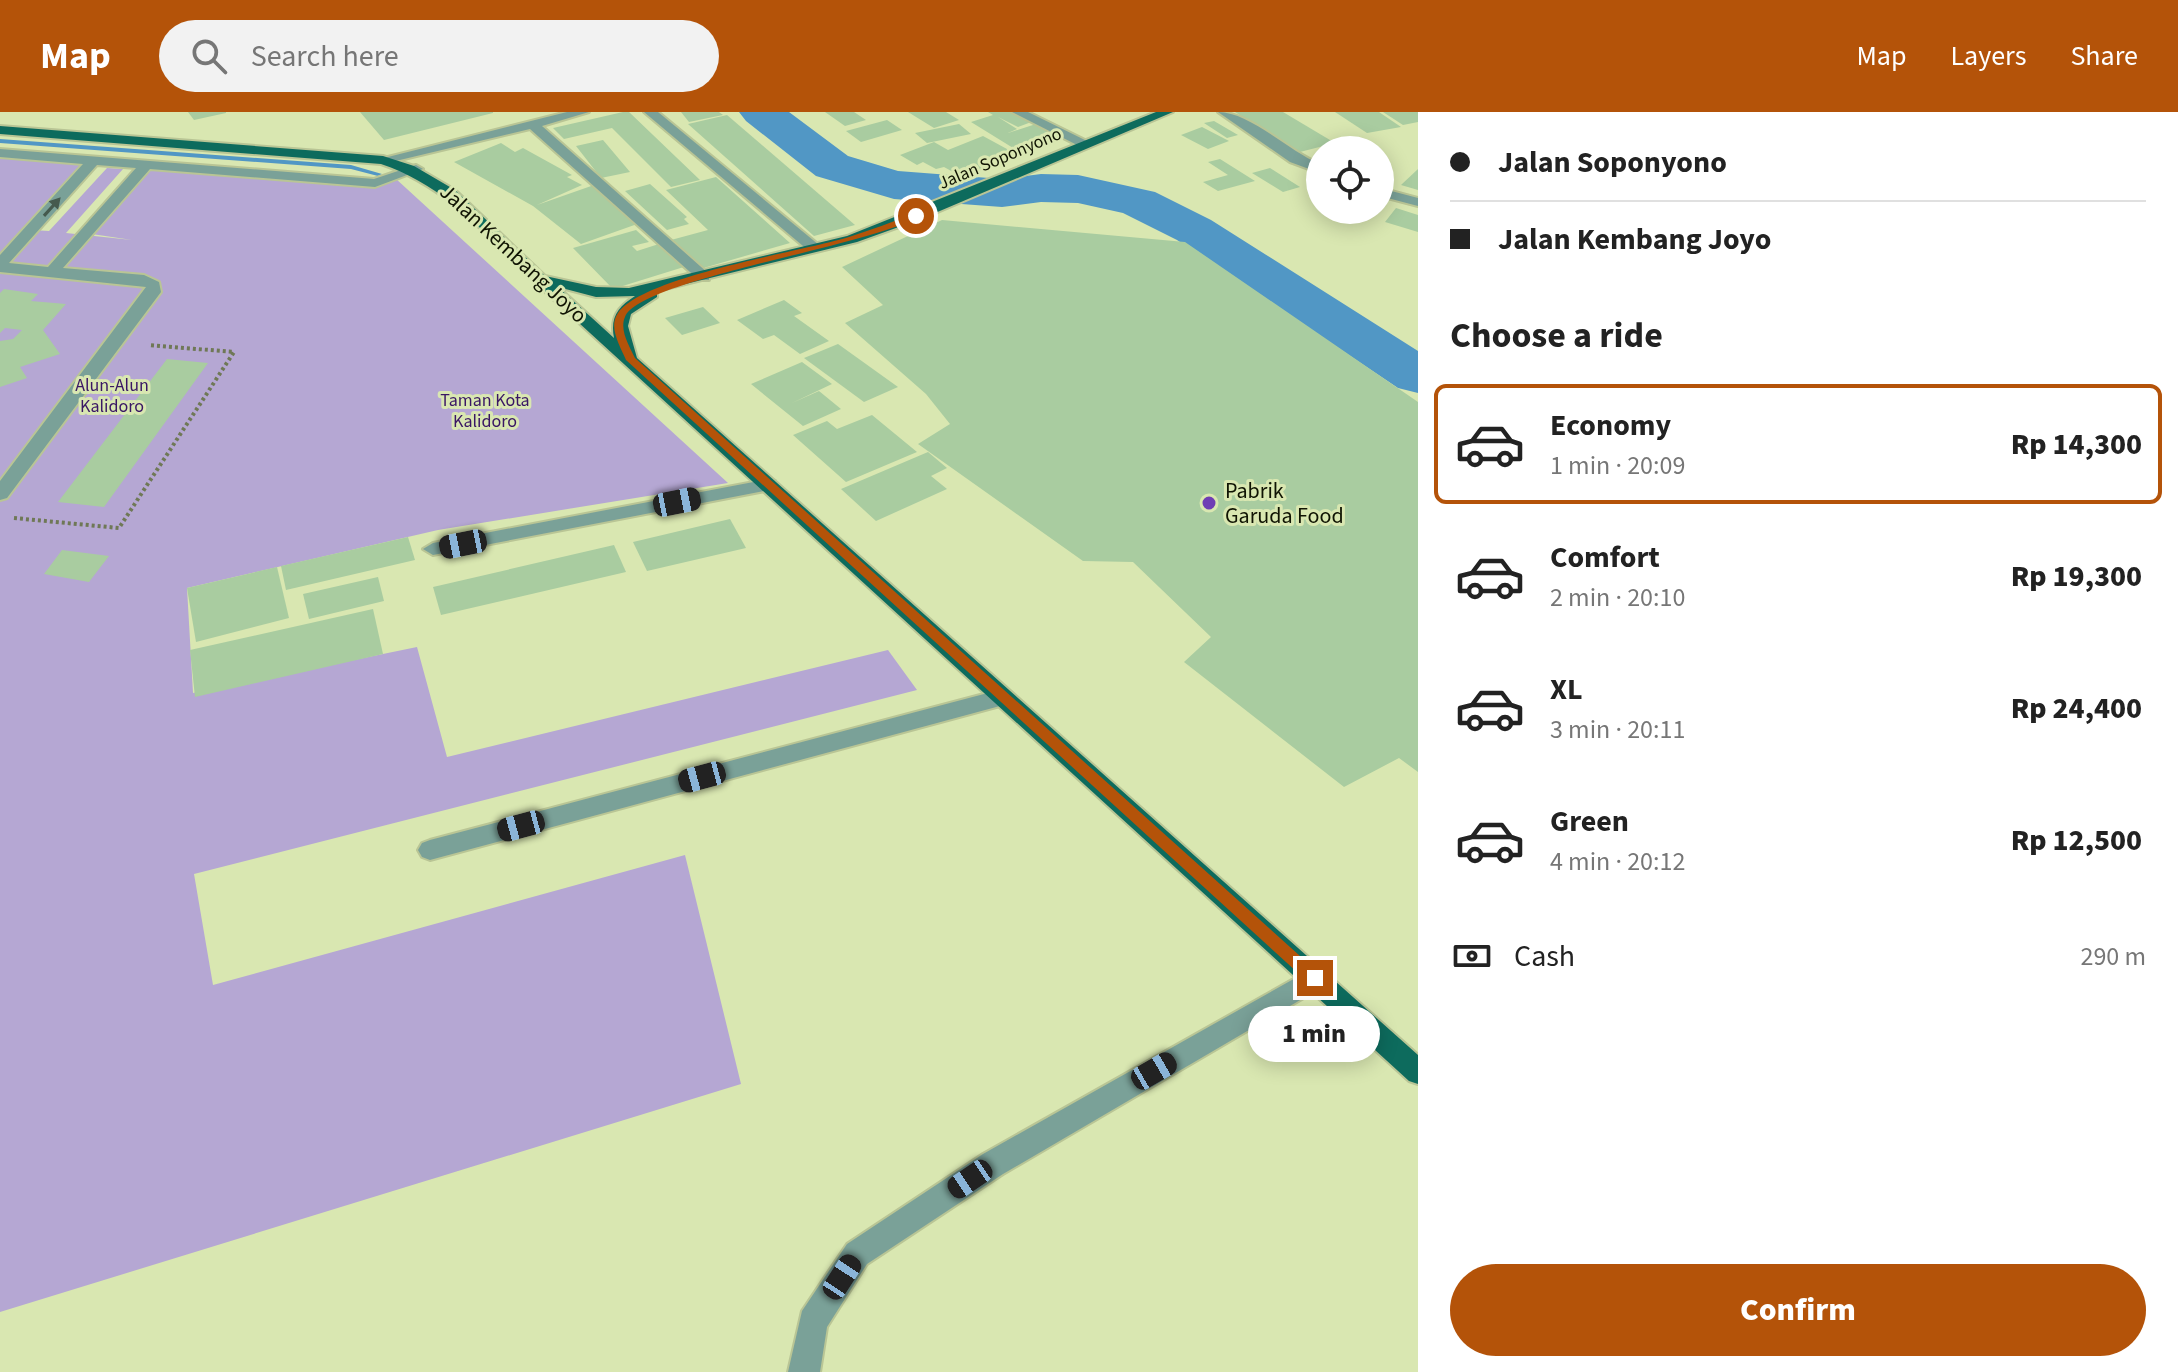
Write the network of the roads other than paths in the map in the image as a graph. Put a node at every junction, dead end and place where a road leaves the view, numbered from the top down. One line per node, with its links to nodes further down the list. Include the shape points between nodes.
1 (583, 112): 6 (street)
2 (650, 112): 17 (street)
3 (1018, 112): 8 (street)
4 (1167, 112): 8 (main road, Jalan Soponyono)
5 (1224, 112): 12 (street)
6 (532, 124): 10 (street); 21 (street)
7 (0, 130): 10 (main road, Jalan Kembang Joyo)
8 (1086, 144): 17 (main road, Jalan Soponyono, via 916,216)
9 (0, 153): 11 (street)
10 (383, 160): 14 (main road, Jalan Kembang Joyo)
11 (93, 161): 13 (street); 18 (street, one-way to 11)
12 (1306, 163)
13 (146, 165): 14 (street, via 375,183); 19 (street)
14 (416, 169): 20 (main road, Jalan Kembang Joyo, via 463,201)
15 (1394, 196): 16 (street)
16 (1418, 202)
17 (814, 248): 21 (main road, Jalan Soponyono)
18 (4, 262): 19 (street)
19 (52, 272): 25 (street, via 144,280 154,285 153,292)
20 (537, 277): 22 (main road, via 596,292); 23 (main road, Jalan Kembang Joyo)
21 (704, 277): 22 (main road, Jalan Soponyono)
22 (663, 288): 23 (main road, via 631,304 620,317 619,331)
23 (631, 360): 24 (main road, Jalan Kembang Joyo)
24 (769, 485): 26 (street); 27 (main road, Jalan Kembang Joyo)
25 (0, 494)
26 (433, 549)
27 (1003, 697): 28 (street); 29 (main road, Jalan Kembang Joyo)
28 (430, 850)
29 (1315, 978): 30 (main road, Jalan Kembang Joyo); 31 (street, via 993,1164 857,1254 813,1322)
30 (1418, 1072)
31 (804, 1372)

